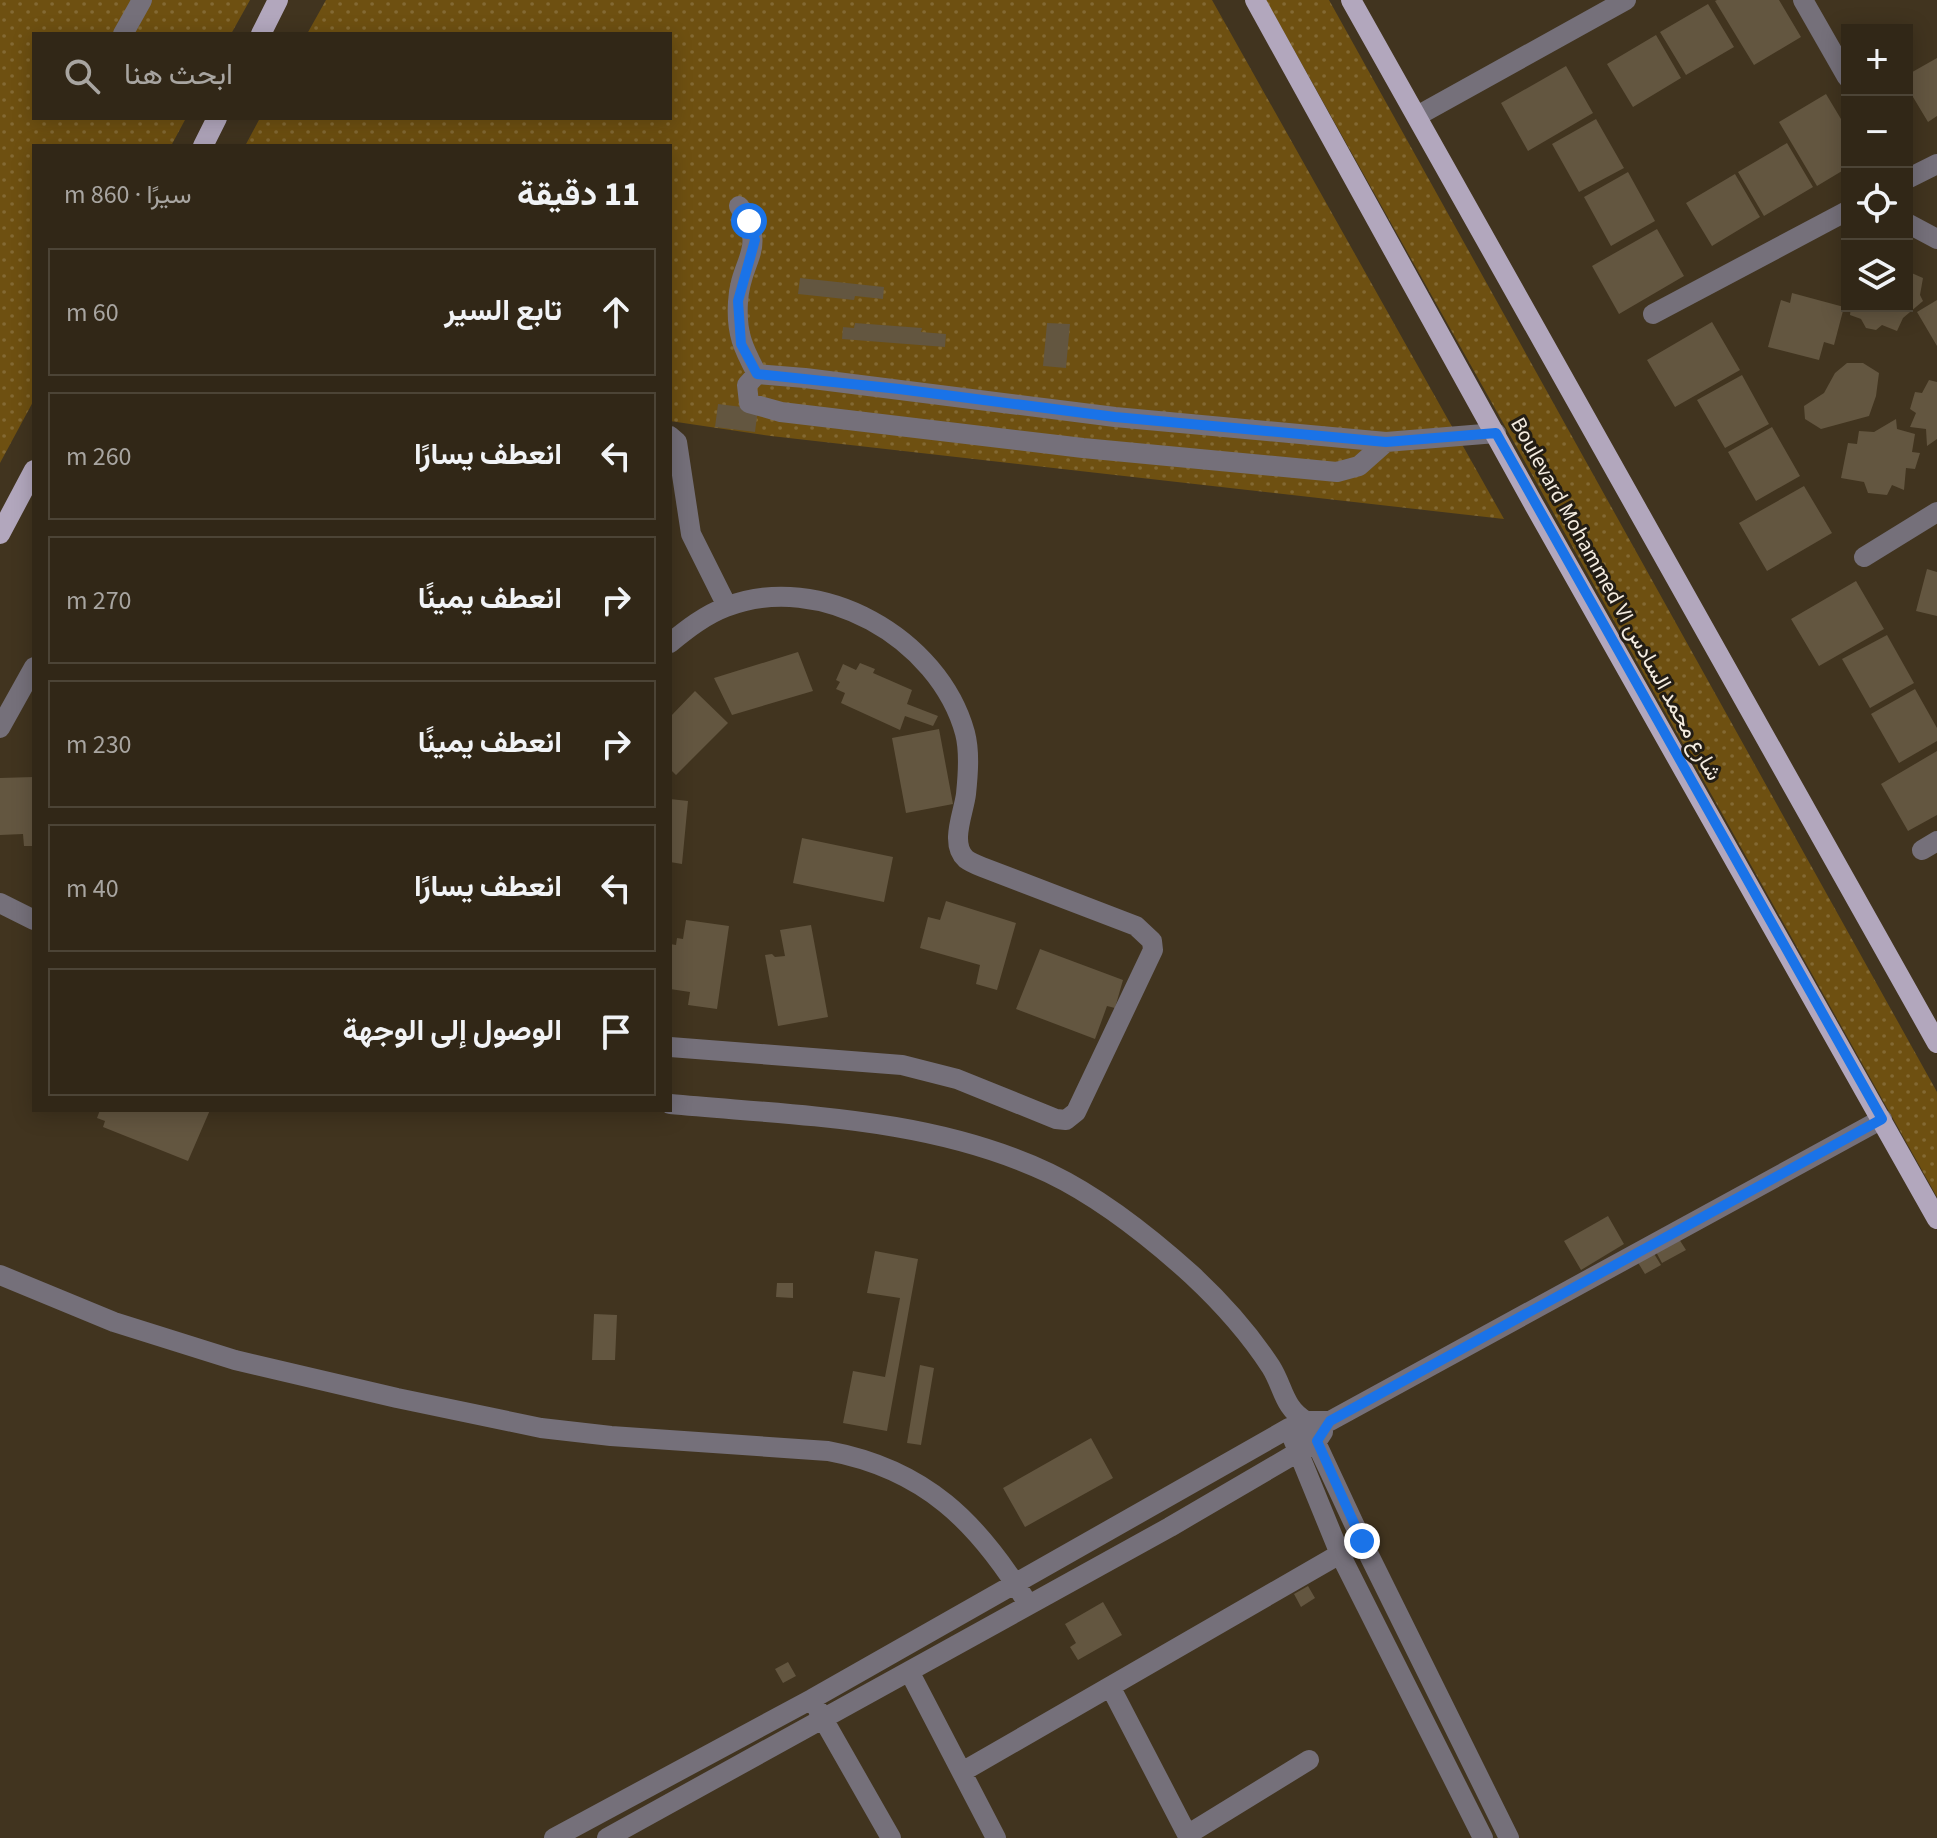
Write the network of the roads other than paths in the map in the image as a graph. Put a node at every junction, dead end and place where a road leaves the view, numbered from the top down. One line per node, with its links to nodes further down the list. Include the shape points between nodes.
1 (142, 0): 7 (street)
2 (278, 0): 8 (main road)
3 (1255, 0): 21 (main road, Boulevard Mohammed VI شارع محمد السادس)
4 (1351, 0): 10 (main road)
5 (1626, 0): 10 (street)
6 (1803, 0): 9 (street)
7 (124, 32)
8 (262, 32)
9 (1841, 66)
10 (1417, 116): 34 (main road)
11 (216, 120): 12 (main road)
12 (204, 144)
13 (1937, 164): 14 (street)
14 (1913, 176)
15 (739, 206): 20 (street, via 755,240 738,301 741,344)
16 (1841, 214): 19 (street)
17 (1913, 226): 18 (street)
18 (1937, 239)
19 (1653, 314)
20 (757, 374): 23 (street, via 1115,417); 23 (street, via 747,385 749,403 781,412 1083,448 1337,472 1359,466)
21 (1496, 433): 23 (street); 37 (main road, Boulevard Mohammed VI شارع محمد السادس)
22 (672, 438): 28 (street, via 677,442 691,534)
23 (1386, 442)
24 (32, 474): 26 (main road)
25 (1937, 512): 27 (street)
26 (0, 534)
27 (1864, 557)
28 (727, 606): 29 (street); 35 (street, via 756,599 825,602 884,628 908,645 939,679 966,734 966,796 959,831 964,858 1136,926 1152,941 1153,950 1076,1112 1066,1120 957,1079 902,1065)
29 (672, 641)
30 (32, 671): 31 (street)
31 (0, 728)
32 (0, 903): 33 (street)
33 (32, 919)
34 (1937, 1043)
35 (672, 1047)
36 (672, 1104): 40 (street, via 875,1122 983,1146 1050,1173 1096,1199 1223,1305 1272,1368)
37 (1882, 1119): 38 (main road, Boulevard Mohammed VI شارع محمد السادس); 41 (street)
38 (1937, 1219)
39 (0, 1275): 46 (street, via 114,1322 235,1360 397,1398 541,1428 857,1456 908,1476 932,1492 980,1535)
40 (1296, 1421): 41 (street); 42 (street); 43 (street); 46 (street)
41 (1330, 1421): 42 (street)
42 (1317, 1441): 43 (street); 44 (street)
43 (1298, 1451): 45 (street); 47 (street)
44 (1362, 1541): 45 (street); 54 (street)
45 (1340, 1554): 49 (street); 60 (street)
46 (1016, 1584): 47 (street); 50 (street)
47 (1028, 1604): 48 (street)
48 (909, 1671): 51 (street); 53 (street)
49 (1111, 1688): 53 (street); 55 (street)
50 (812, 1699): 51 (street); 56 (street)
51 (823, 1719): 57 (street); 58 (street)
52 (1309, 1760): 55 (street)
53 (962, 1772): 59 (street)
54 (1503, 1836)
55 (1188, 1837)
56 (554, 1838)
57 (607, 1838)
58 (891, 1838)
59 (996, 1838)
60 (1483, 1838)

